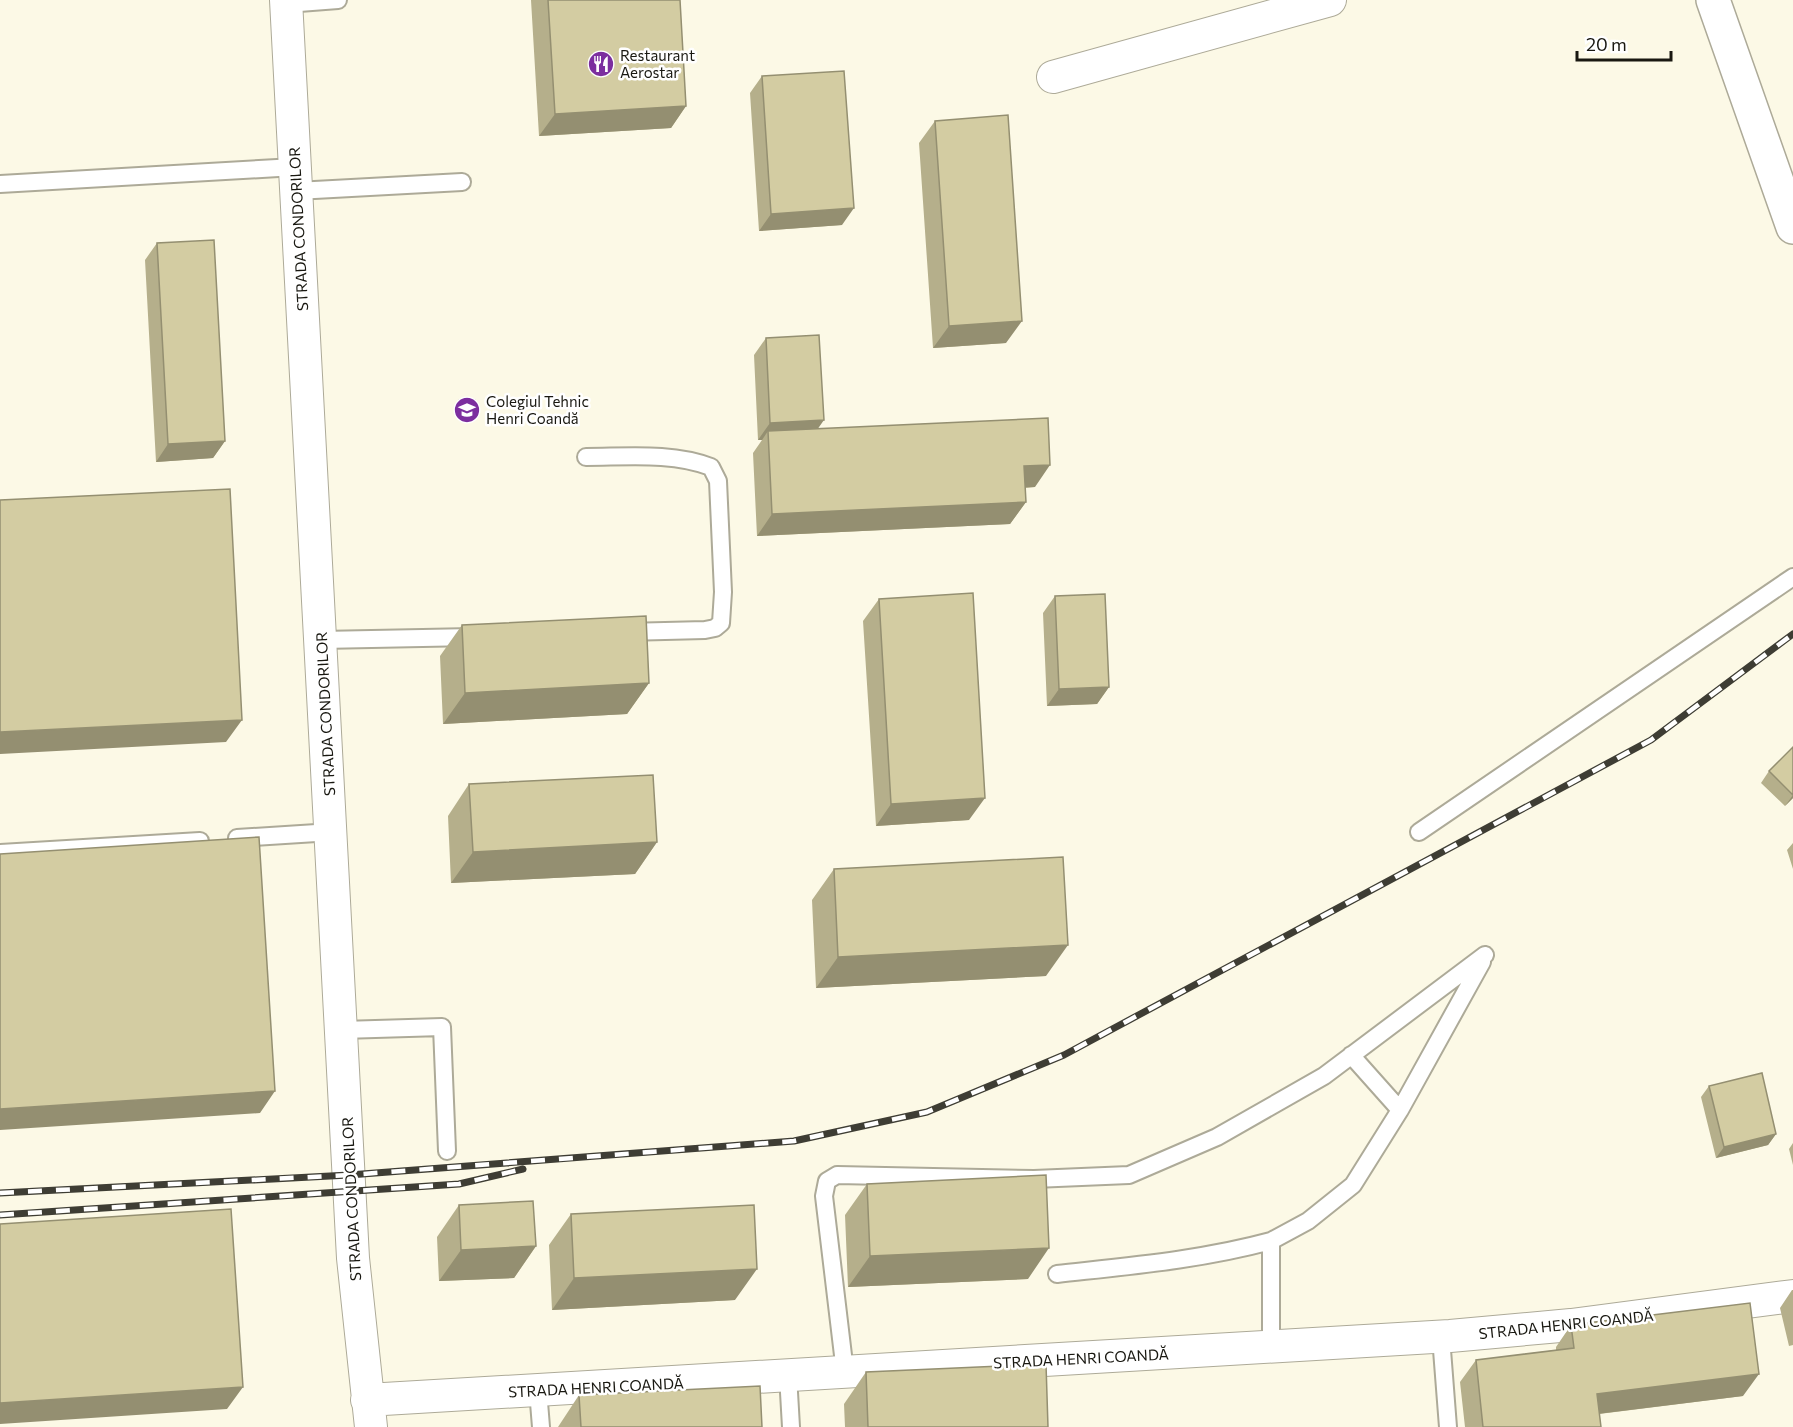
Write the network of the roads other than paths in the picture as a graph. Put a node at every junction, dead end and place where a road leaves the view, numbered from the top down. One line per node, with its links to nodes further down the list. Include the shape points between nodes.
1 (338, 0): 4 (lane)
2 (1330, 0): 5 (street)
3 (1713, 0): 9 (street)
4 (286, 2): 6 (street, STRADA CONDORILOR)
5 (1053, 77)
6 (296, 179): 7 (lane); 8 (lane); 14 (street, STRADA CONDORILOR)
7 (462, 182)
8 (0, 184)
9 (1793, 227)
10 (586, 457): 12 (lane, via 679,458 711,466 718,481 721,623 705,630)
11 (1793, 577): 16 (lane)
12 (611, 632)
13 (495, 636): 14 (lane)
14 (321, 640): 15 (street, STRADA CONDORILOR)
15 (332, 832): 17 (lane); 18 (street, STRADA CONDORILOR)
16 (1419, 832)
17 (0, 853)
18 (342, 1030): 21 (lane, via 442,1027); 30 (street, STRADA CONDORILOR, via 353,1258)
19 (1351, 1055): 20 (lane); 20 (lane, via 1485,956); 27 (lane, via 1324,1076 1217,1137 1129,1175 1034,1179 837,1175 827,1181 824,1196)
20 (1400, 1110): 22 (lane, via 1353,1185 1308,1221)
21 (447, 1151)
22 (1271, 1241): 23 (lane, via 1173,1261); 26 (lane)
23 (1057, 1274)
24 (1793, 1296): 25 (street, STRADA HENRI COANDĂ, via 1571,1325)
25 (1441, 1337): 26 (street, STRADA HENRI COANDĂ); 33 (lane)
26 (1271, 1347): 27 (street, STRADA HENRI COANDĂ)
27 (845, 1372): 28 (street, STRADA HENRI COANDĂ)
28 (788, 1376): 29 (street, STRADA HENRI COANDĂ); 32 (lane)
29 (538, 1390): 30 (street, STRADA HENRI COANDĂ); 31 (lane)
30 (369, 1414)
31 (541, 1427)
32 (791, 1427)
33 (1448, 1427)

